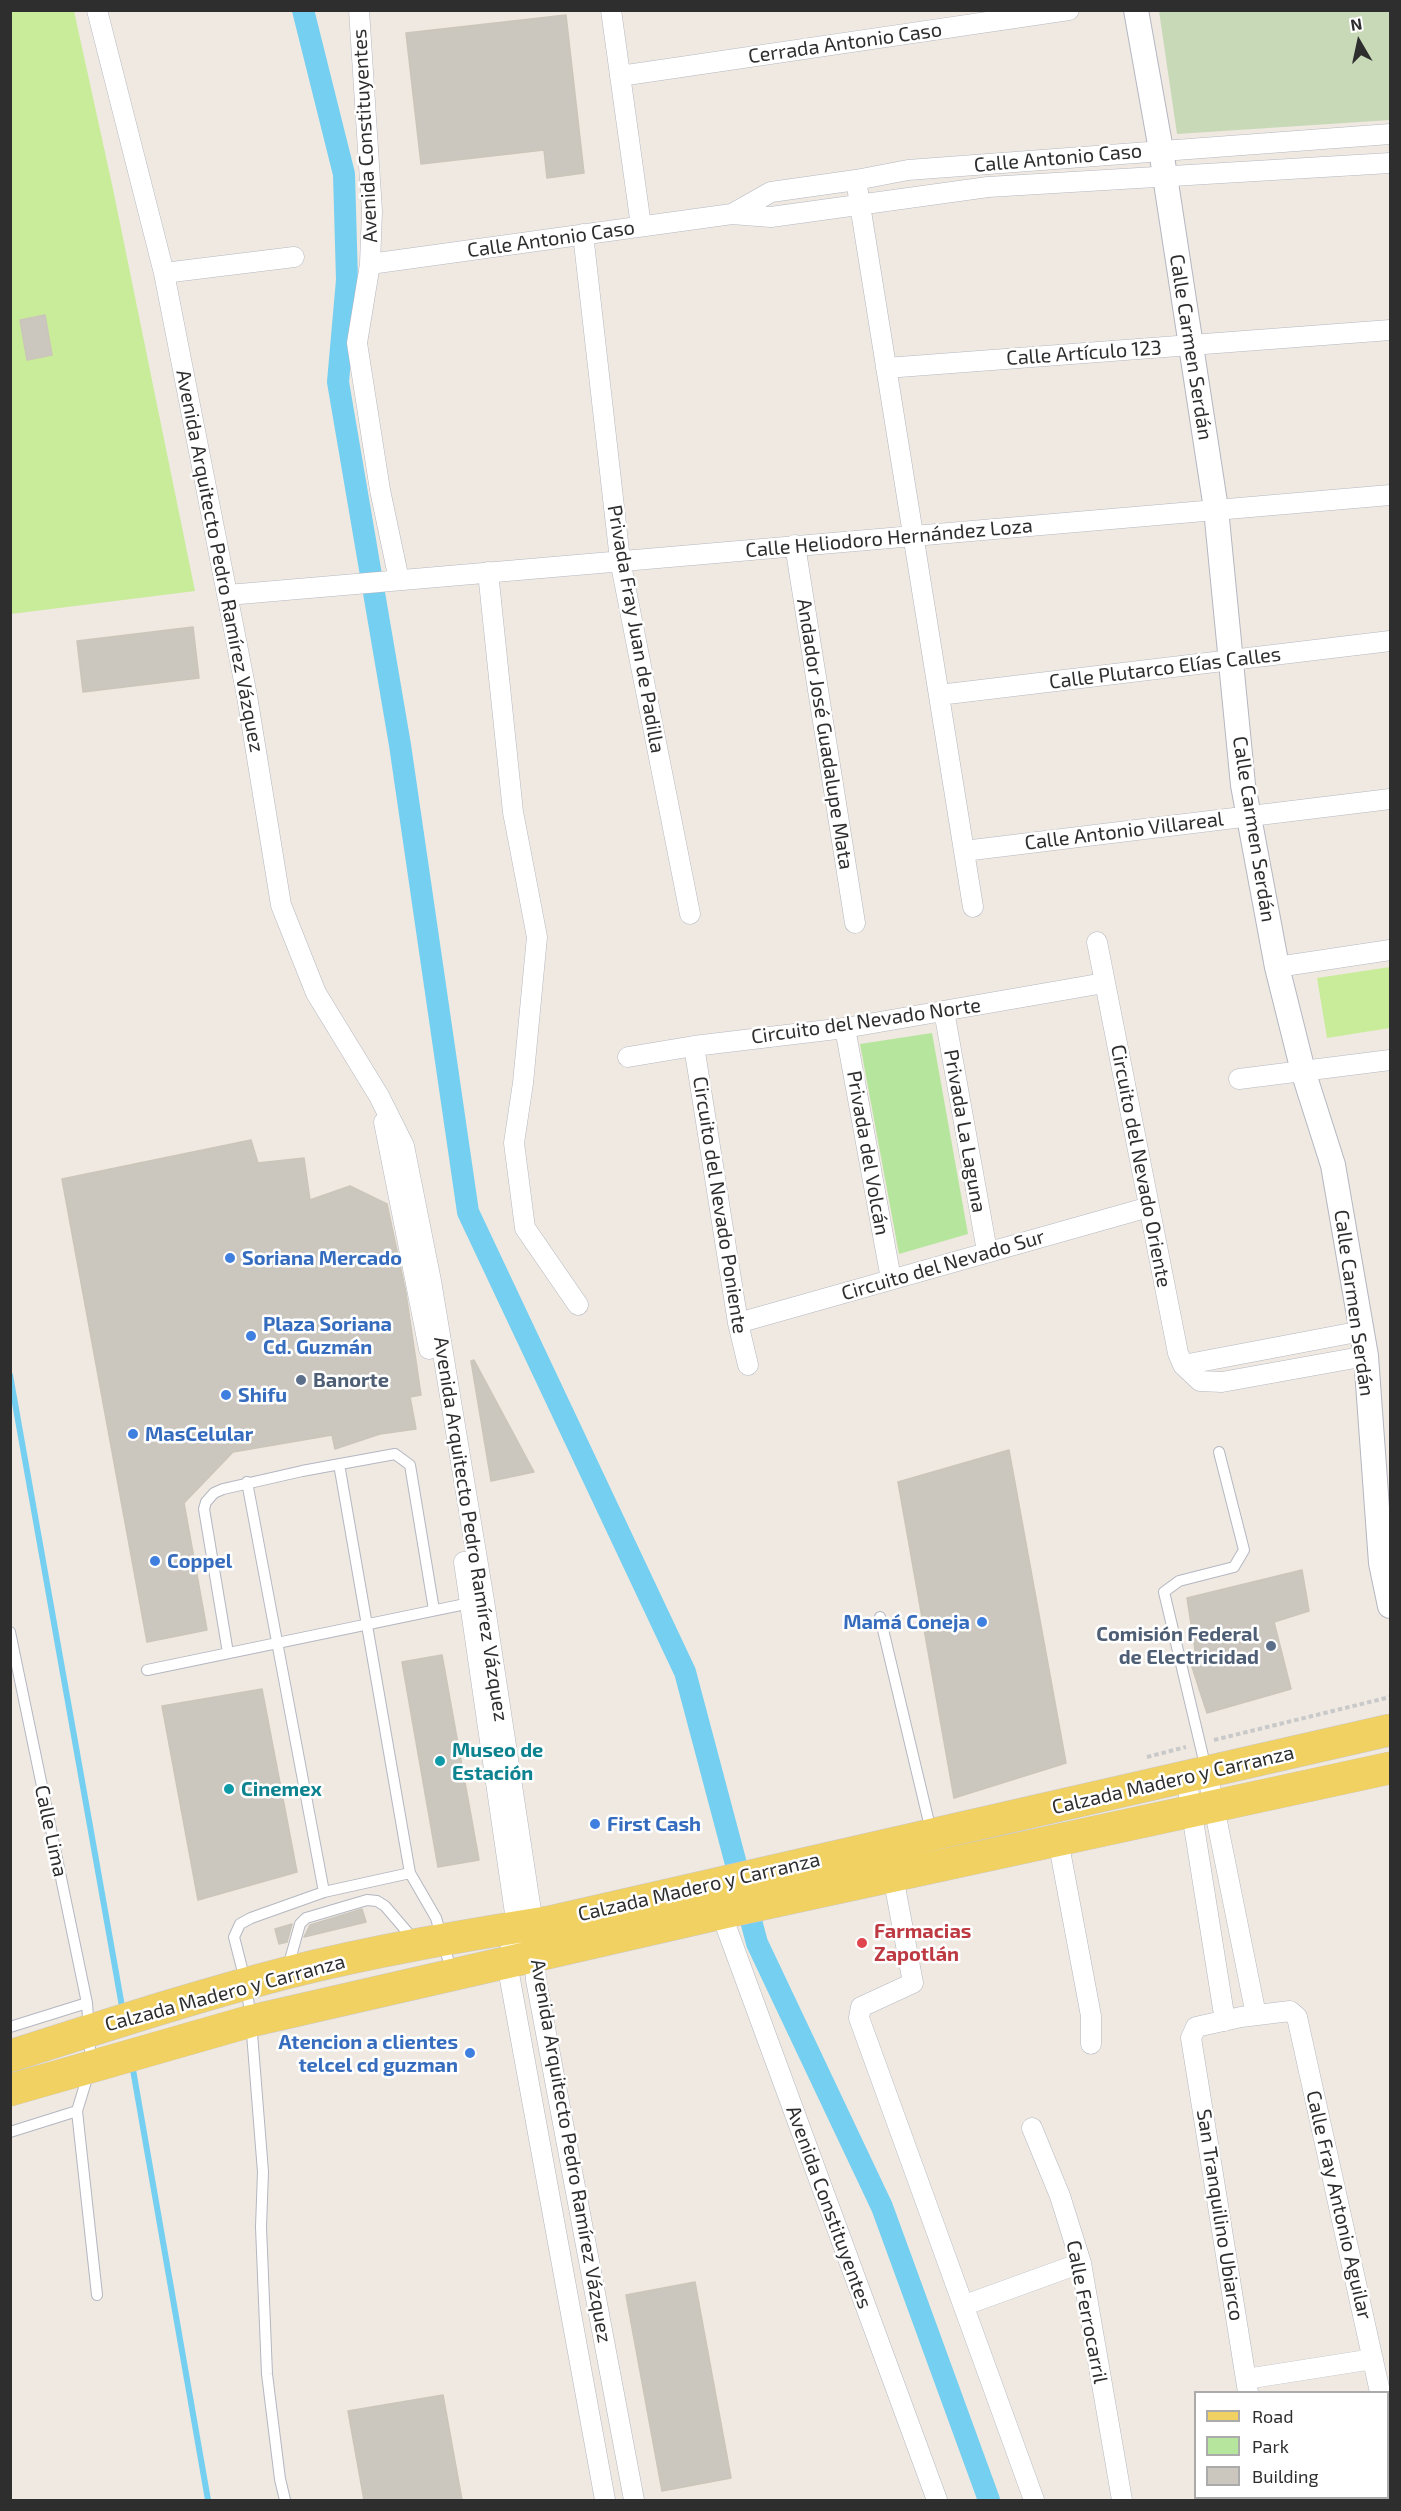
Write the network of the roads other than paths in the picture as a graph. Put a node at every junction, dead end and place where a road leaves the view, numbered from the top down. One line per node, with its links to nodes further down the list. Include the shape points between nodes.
1 (97, 10): 18 (street, Avenida Arquitecto Pedro Ramírez Vázquez)
2 (359, 10): 17 (street, Avenida Constituyentes, via 372,211)
3 (611, 10): 6 (street)
4 (1069, 10): 6 (street, Cerrada Antonio Caso)
5 (1136, 10): 8 (street, Calle Carmen Serdán)
6 (620, 75): 14 (street)
7 (1390, 134): 8 (street, Calle Antonio Caso)
8 (1161, 150): 10 (street, Calle Carmen Serdán); 11 (street, Calle Antonio Caso, via 908,170)
9 (1390, 163): 10 (street, Calle Antonio Caso)
10 (1165, 177): 12 (street, Calle Antonio Caso, via 988,187); 20 (street, Calle Carmen Serdán)
11 (856, 180): 12 (street); 13 (street, Calle Antonio Caso, via 771,192)
12 (860, 207): 13 (street, Calle Antonio Caso, via 771,217); 21 (street)
13 (732, 214): 14 (street, Calle Antonio Caso)
14 (640, 226): 15 (street, Calle Antonio Caso)
15 (583, 234): 17 (street, Calle Antonio Caso); 26 (street, Privada Fray Juan de Padilla)
16 (294, 257): 18 (street)
17 (370, 264): 28 (street, Avenida Constituyentes, via 357,343)
18 (164, 273): 29 (street, Avenida Arquitecto Pedro Ramírez Vázquez)
19 (1390, 330): 20 (street, Calle Artículo 123)
20 (1190, 345): 21 (street, Calle Artículo 123); 23 (street, Calle Carmen Serdán)
21 (886, 368): 24 (street)
22 (1390, 495): 23 (street, Calle Heliodoro Hernández Loza)
23 (1216, 510): 24 (street, Calle Heliodoro Hernández Loza); 31 (street, Calle Carmen Serdán)
24 (913, 536): 25 (street, Calle Heliodoro Hernández Loza); 32 (street)
25 (795, 545): 26 (street, Calle Heliodoro Hernández Loza); 38 (street, Andador José Guadalupe Mata)
26 (620, 561): 27 (street, Calle Heliodoro Hernández Loza); 37 (street, Privada Fray Juan de Padilla)
27 (488, 572): 28 (street, Calle Heliodoro Hernández Loza); 54 (street, via 513,812 537,937 514,1143 525,1228)
28 (394, 581): 29 (street, Calle Heliodoro Hernández Loza)
29 (228, 596): 50 (street, Avenida Arquitecto Pedro Ramírez Vázquez, via 281,905 316,993)
30 (1390, 641): 31 (street, Calle Plutarco Elías Calles)
31 (1232, 660): 32 (street, Calle Plutarco Elías Calles); 34 (street, Calle Carmen Serdán, via 1243,785)
32 (939, 694): 35 (street)
33 (1390, 799): 34 (street, Calle Antonio Villareal)
34 (1250, 816): 35 (street, Calle Antonio Villareal); 41 (street, Calle Carmen Serdán)
35 (964, 851): 36 (street)
36 (973, 907)
37 (690, 914)
38 (855, 923)
39 (1097, 942): 42 (street, Circuito del Nevado Oriente)
40 (1390, 950): 41 (street)
41 (1276, 967): 48 (street, Calle Carmen Serdán)
42 (1104, 983): 43 (street, Circuito del Nevado Norte); 51 (street, Circuito del Nevado Oriente)
43 (944, 1011): 44 (street, Circuito del Nevado Norte); 52 (street, Privada La Laguna)
44 (845, 1028): 45 (street, Circuito del Nevado Norte); 53 (street, Privada del Volcán)
45 (694, 1046): 46 (street, Circuito del Nevado Norte); 55 (street, Circuito del Nevado Poniente)
46 (628, 1057)
47 (1390, 1060): 48 (street)
48 (1303, 1071): 49 (street); 56 (street, Calle Carmen Serdán, via 1333,1165)
49 (1239, 1079)
50 (379, 1096): 64 (street, Avenida Arquitecto Pedro Ramírez Vázquez, via 445,1435); 86 (street, Avenida Arquitecto Pedro Ramírez Vázquez, via 404,1146 431,1281)
51 (1149, 1208): 52 (street, Circuito del Nevado Sur); 59 (street, Circuito del Nevado Oriente)
52 (987, 1251): 53 (street, Circuito del Nevado Sur)
53 (891, 1279): 55 (street, Circuito del Nevado Sur)
54 (578, 1305)
55 (738, 1323): 58 (street, Circuito del Nevado Poniente)
56 (1362, 1331): 57 (street, Calle Carmen Serdán); 59 (street)
57 (1366, 1356): 59 (street, via 1222,1382 1200,1382); 63 (street, Calle Carmen Serdán, via 1381,1563)
58 (748, 1365)
59 (1183, 1365)
60 (1219, 1452): 74 (lane, via 1244,1550 1234,1567 1179,1581 1164,1592)
61 (339, 1464): 62 (lane); 65 (lane, via 395,1454 410,1465); 67 (lane)
62 (247, 1482): 69 (lane); 70 (lane, via 214,1493 204,1509)
63 (1389, 1597)
64 (470, 1603): 65 (lane); 86 (street, Avenida Arquitecto Pedro Ramírez Vázquez)
65 (434, 1610): 67 (lane)
66 (880, 1617): 77 (lane)
67 (367, 1624): 69 (lane); 81 (lane)
68 (10, 1632): 93 (lane, Calle Lima)
69 (277, 1643): 70 (lane); 84 (lane)
70 (228, 1653): 71 (lane)
71 (147, 1670)
72 (1390, 1730): 74 (main road, Calzada Madero y Carranza)
73 (1390, 1768): 75 (main road, Calzada Madero y Carranza)
74 (1197, 1774): 75 (street); 76 (main road, Calzada Madero y Carranza)
75 (1203, 1808): 78 (main road, Calzada Madero y Carranza); 92 (street); 94 (street)
76 (1000, 1819): 77 (main road, Calzada Madero y Carranza); 79 (main road)
77 (932, 1834): 80 (main road, Calzada Madero y Carranza)
78 (1058, 1840): 79 (main road, Calzada Madero y Carranza); 97 (street, via 1091,2016)
79 (1007, 1851): 82 (main road, Calzada Madero y Carranza)
80 (815, 1861): 83 (main road); 85 (main road, Calzada Madero y Carranza, via 757,1874)
81 (410, 1873): 84 (lane); 87 (lane, via 436,1918)
82 (894, 1876): 83 (main road, Calzada Madero y Carranza); 108 (street, via 913,1983 861,2007 859,2018)
83 (823, 1891): 85 (main road, Calzada Madero y Carranza, via 765,1904)
84 (324, 1892): 91 (lane, via 240,1924 234,1937)
85 (723, 1902): 86 (main road, Calzada Madero y Carranza); 88 (main road, Calzada Madero y Carranza); 115 (street, Avenida Constituyentes)
86 (525, 1926): 87 (main road, Calzada Madero y Carranza); 88 (street, Avenida Arquitecto Pedro Ramírez Vázquez); 88 (street, Avenida Arquitecto Pedro Ramírez Vázquez)
87 (429, 1941): 89 (main road, Calzada Madero y Carranza); 89 (lane, via 385,1906 366,1900 306,1918 300,1924); 90 (lane)
88 (521, 1960): 90 (main road, Calzada Madero y Carranza); 104 (street, Avenida Arquitecto Pedro Ramírez Vázquez, via 538,1991); 106 (street, Avenida Arquitecto Pedro Ramírez Vázquez)
89 (286, 1973): 91 (main road, Calzada Madero y Carranza)
90 (453, 1975): 95 (main road, Calzada Madero y Carranza)
91 (246, 1984): 93 (main road, Calzada Madero y Carranza, via 172,2005); 95 (lane)
92 (1256, 2015): 94 (street); 109 (street, Calle Fray Antonio Aguilar, via 1290,2011 1297,2017)
93 (92, 2020): 96 (lane); 98 (main road, Calzada Madero y Carranza); 99 (lane, Calle Lima)
94 (1225, 2020): 110 (street, San Tranquilino Ubiarco, via 1196,2027 1191,2038)
95 (251, 2021): 99 (main road, Calzada Madero y Carranza); 112 (lane, via 263,2172 261,2228 267,2374)
96 (10, 2026)
97 (1091, 2044)
98 (10, 2056)
99 (99, 2063): 100 (main road, Calzada Madero y Carranza); 101 (lane, Calle Lima)
100 (10, 2090)
101 (77, 2111): 103 (lane); 107 (lane)
102 (1032, 2128): 105 (street, Calle Ferrocarril)
103 (10, 2132)
104 (591, 2263): 106 (street); 114 (street, Avenida Arquitecto Pedro Ramírez Vázquez)
105 (1081, 2263): 108 (street); 117 (street, Calle Ferrocarril)
106 (563, 2268): 113 (street, Avenida Arquitecto Pedro Ramírez Vázquez)
107 (97, 2295)
108 (965, 2305): 116 (street)
109 (1373, 2359): 110 (street); 111 (street, Calle Fray Antonio Aguilar)
110 (1247, 2386)
111 (1380, 2391)
112 (285, 2500)
113 (604, 2500)
114 (634, 2500)
115 (937, 2500)
116 (1034, 2500)
117 (1122, 2500)

